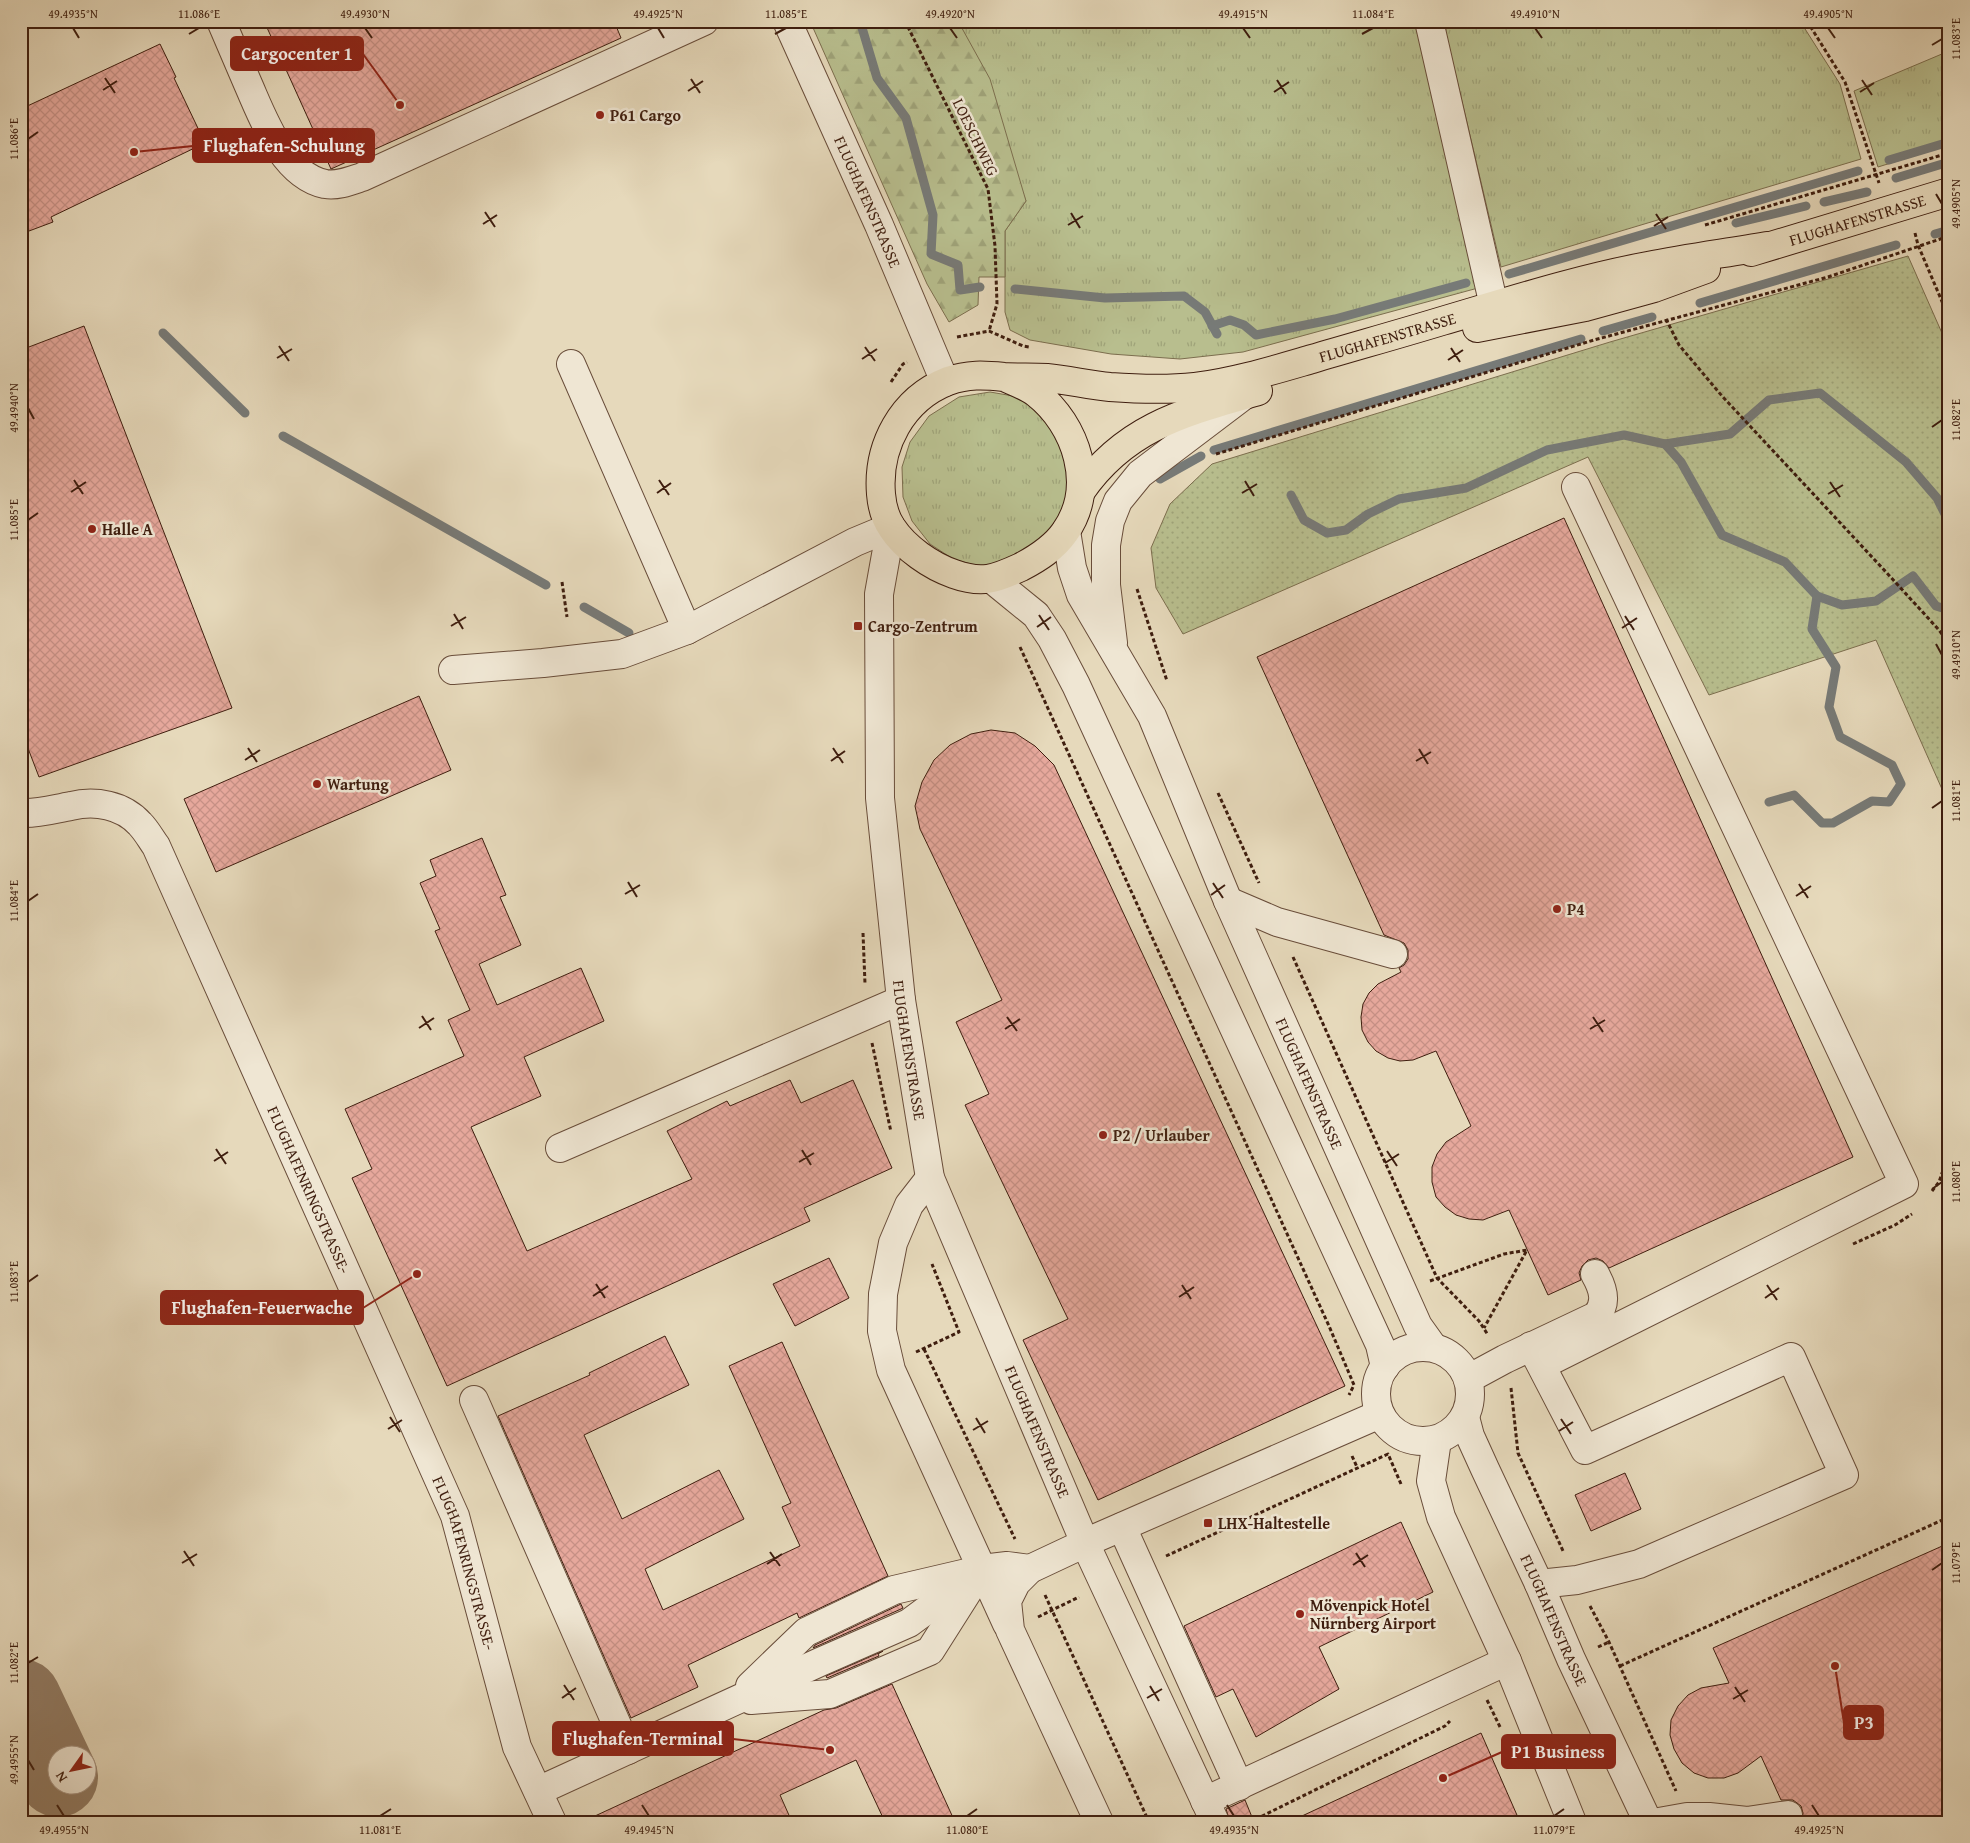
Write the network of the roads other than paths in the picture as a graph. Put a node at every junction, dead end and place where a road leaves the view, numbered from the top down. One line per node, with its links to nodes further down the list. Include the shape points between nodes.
1 (220, 21): 2 (street, via 269,132 284,154 311,178 325,184 342,184 362,178)
2 (704, 21)
3 (787, 21): 10 (street, FLUGHAFENSTRASSE, via 879,224)
4 (1429, 21): 7 (street)
5 (1949, 192): 6 (main road, FLUGHAFENSTRASSE)
6 (1767, 246): 7 (main road, FLUGHAFENSTRASSE, via 1646,266); 11 (main road, FLUGHAFENSTRASSE, via 1654,288 1586,308 1464,331)
7 (1494, 306): 9 (main road, FLUGHAFENSTRASSE, via 1272,371 1194,387 1133,388 1046,378)
8 (571, 364): 17 (street)
9 (1004, 377): 10 (main road, FLUGHAFENSTRASSE, via 974,375); 13 (main road, FLUGHAFENSTRASSE, via 1035,392 1065,426 1077,452)
10 (945, 382): 14 (main road, FLUGHAFENSTRASSE, via 906,411 889,439 880,478 882,506)
11 (1243, 396): 13 (main road, FLUGHAFENSTRASSE, via 1180,416 1137,435 1102,465); 18 (street, FLUGHAFENSTRASSE, via 1140,474 1118,501 1106,545 1106,585)
12 (1576, 487): 28 (street, via 1904,1184)
13 (1081, 491): 15 (main road, FLUGHAFENSTRASSE)
14 (890, 527): 16 (main road, FLUGHAFENSTRASSE, via 914,551 938,568 974,579); 17 (street); 23 (street, FLUGHAFENSTRASSE, via 879,594 880,798)
15 (1066, 531): 16 (main road, FLUGHAFENSTRASSE, via 1038,558); 18 (street, FLUGHAFENSTRASSE, via 1081,596)
16 (993, 580): 29 (street, via 1036,615 1076,685 1380,1346)
17 (687, 630): 19 (street, via 622,654)
18 (1114, 654): 21 (street, FLUGHAFENSTRASSE, via 1152,716)
19 (453, 670)
20 (21, 813): 45 (street, FLUGHAFENRINGSTRASSE-, via 37,814 74,805 100,803 121,810 140,823 156,846 455,1516 517,1746)
21 (1228, 901): 22 (street, via 1277,922); 27 (street, FLUGHAFENSTRASSE, via 1418,1326)
22 (1393, 954)
23 (901, 1000): 24 (street); 25 (street, FLUGHAFENSTRASSE)
24 (560, 1148)
25 (930, 1178): 36 (street, FLUGHAFENSTRASSE); 37 (street, via 909,1204 893,1243 883,1294 882,1331 890,1364)
26 (1595, 1274): 28 (street, via 1602,1286 1602,1309)
27 (1433, 1348): 29 (street, via 1406,1350 1394,1356); 30 (street, via 1455,1358)
28 (1537, 1356): 30 (street, via 1504,1358); 39 (street, via 1585,1450 1791,1357 1844,1475 1639,1564 1577,1580)
29 (1385, 1367): 32 (street, via 1376,1390)
30 (1468, 1378): 33 (street, FLUGHAFENSTRASSE, via 1470,1398)
31 (474, 1400): 43 (street)
32 (1380, 1414): 34 (street, via 1388,1426 1404,1437 1424,1442); 35 (street)
33 (1465, 1417): 34 (street, via 1458,1427); 39 (street, FLUGHAFENSTRASSE, via 1470,1436)
34 (1437, 1440): 41 (street, via 1431,1481 1441,1517)
35 (1122, 1527): 36 (street); 44 (street)
36 (1085, 1543): 38 (street); 47 (street, FLUGHAFENSTRASSE)
37 (982, 1569): 38 (street, via 1007,1566); 40 (street); 42 (street, via 894,1590 806,1632); 42 (street, via 930,1651 830,1694)
38 (1030, 1569): 40 (street, via 1016,1583 1007,1601)
39 (1540, 1584): 53 (street, FLUGHAFENSTRASSE, via 1571,1659)
40 (1010, 1630): 50 (street)
41 (1507, 1661): 44 (street); 46 (street)
42 (734, 1701): 43 (street)
43 (628, 1750): 45 (street)
44 (1239, 1786): 47 (street)
45 (538, 1791): 49 (street, FLUGHAFENRINGSTRASSE-)
46 (1559, 1791): 51 (street); 52 (street)
47 (1210, 1812)
48 (1788, 1815): 54 (street, via 1747,1820 1687,1817)
49 (552, 1822)
50 (1099, 1822)
51 (1550, 1822)
52 (1572, 1822)
53 (1648, 1822)
54 (1659, 1822)

